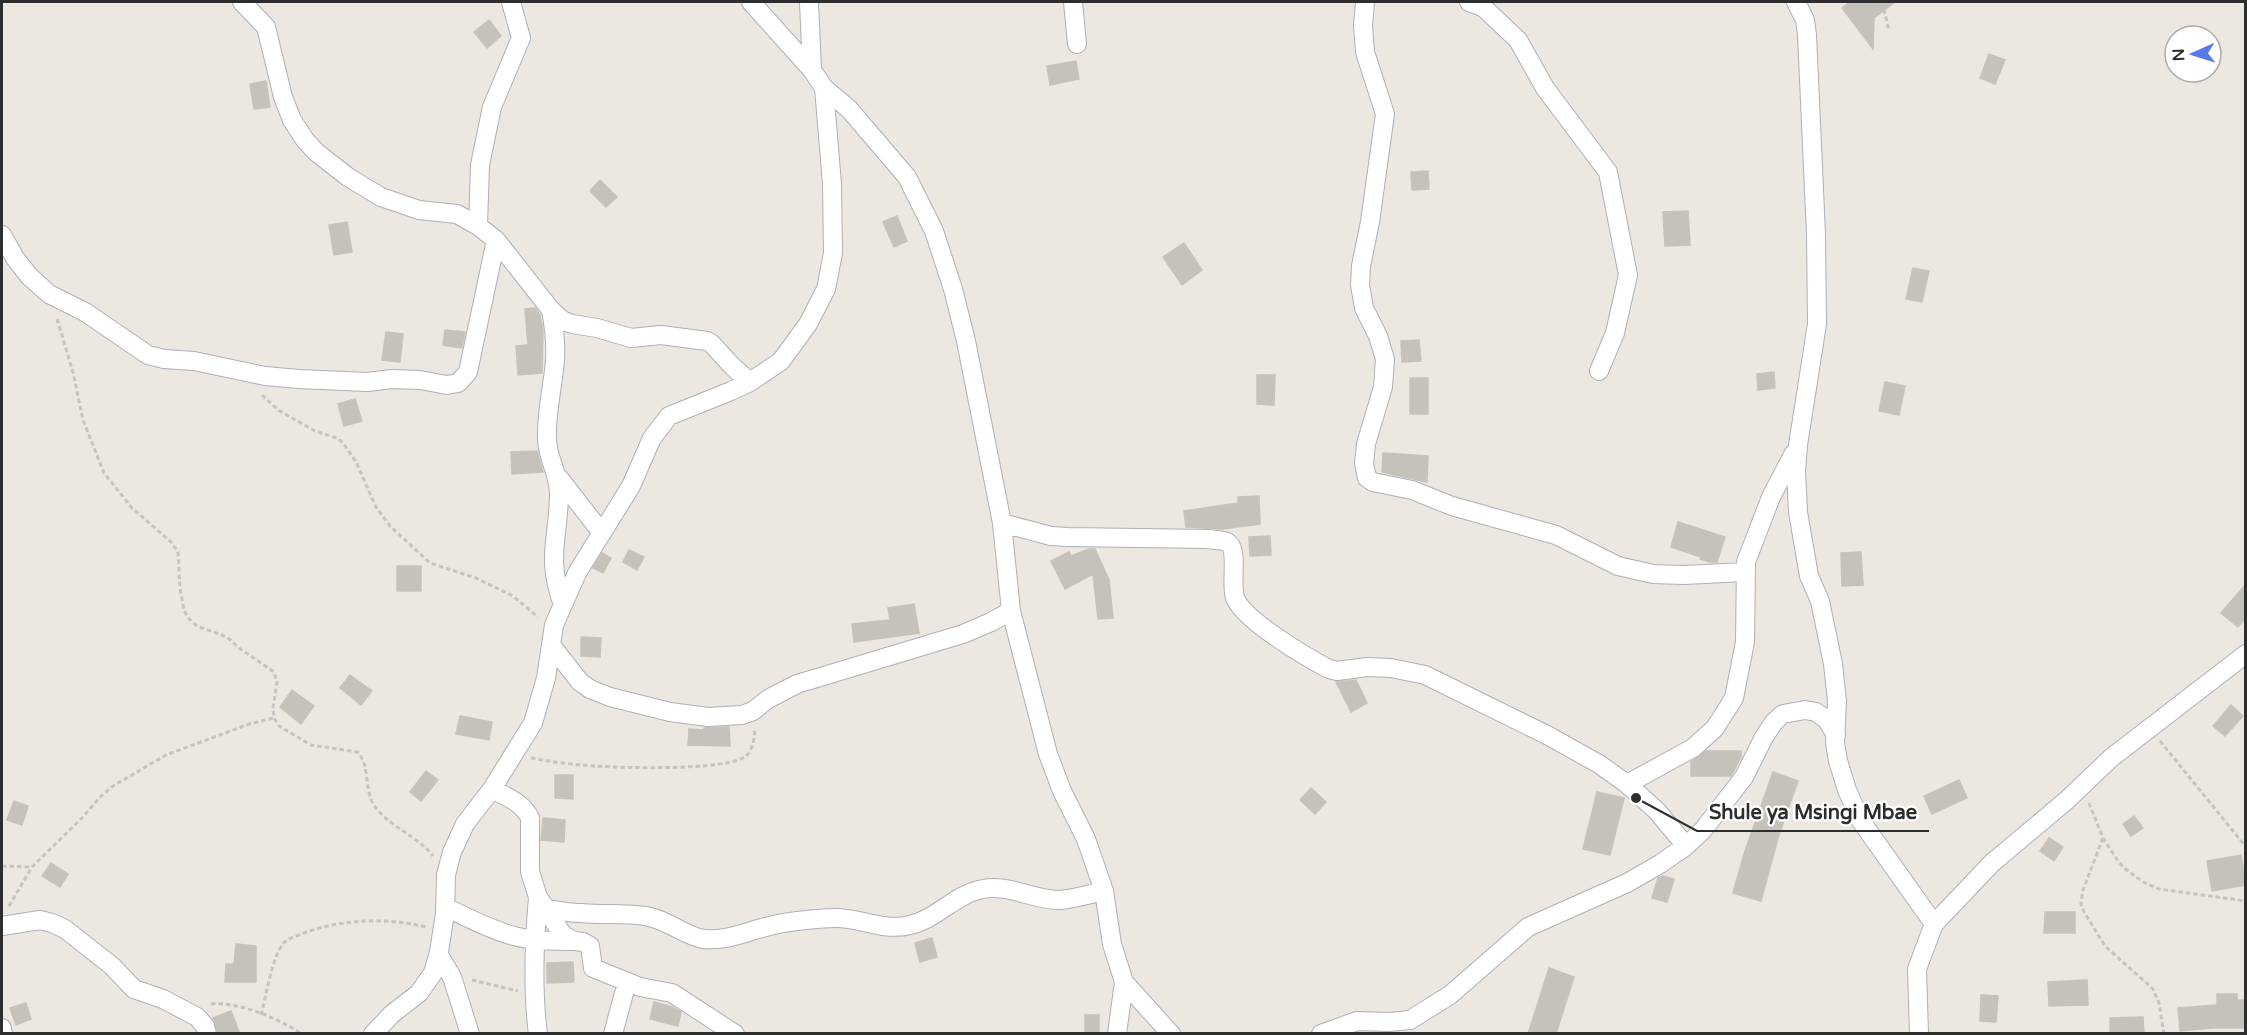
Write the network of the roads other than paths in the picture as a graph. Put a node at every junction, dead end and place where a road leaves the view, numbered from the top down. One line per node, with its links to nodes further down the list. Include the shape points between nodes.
1 (242, 2): 12 (street, via 266,27 292,120 316,152 381,197 419,210 457,214)
2 (511, 2): 12 (street, via 521,38 492,107 480,165)
3 (751, 2): 10 (street)
4 (809, 2): 10 (street)
5 (1073, 2): 9 (street)
6 (1365, 2): 22 (street, via 1365,52 1384,114 1360,285 1364,308 1385,359 1383,387 1366,444 1367,478 1556,536 1618,566 1653,574)
7 (1470, 2): 16 (street, via 1492,14 1518,40 1545,88 1608,172 1628,275 1615,333)
8 (1797, 2): 18 (street, via 1807,34 1817,324)
9 (1077, 44)
10 (812, 70): 11 (street)
11 (824, 88): 17 (street, via 833,253 826,289 808,324 781,361); 20 (street, via 849,110 907,177 934,231 966,341)
12 (478, 226): 14 (street)
13 (2, 236): 14 (street, via 29,276 50,294 85,312 147,355 265,376 367,382 420,380 447,385 458,382 468,372)
14 (496, 240): 15 (street)
15 (551, 310): 17 (street, via 572,324 631,338 662,335 707,341); 19 (street, via 555,359 547,449)
16 (1599, 371)
17 (750, 382): 21 (street, via 669,416 652,438 631,486)
18 (1798, 445): 22 (street, via 1771,497); 27 (street, via 1798,512 1809,576 1820,601 1833,664)
19 (559, 478): 21 (street); 23 (street, via 553,564)
20 (1002, 523): 24 (street); 28 (street, via 1051,536 1227,542 1233,555 1236,601 1264,628 1303,654 1337,671 1367,667 1425,675 1573,748)
21 (602, 533): 23 (street)
22 (1745, 572): 28 (street, via 1745,642 1734,698 1715,728 1693,748)
23 (563, 604): 25 (street)
24 (1011, 611): 25 (street, via 963,634 819,675 742,715 708,717 670,712 610,697 580,682); 31 (street, via 1048,754 1086,839)
25 (551, 645): 29 (street, via 533,723)
26 (2246, 654): 34 (street, via 2111,758 1992,863)
27 (1836, 735): 30 (street, via 1827,720 1816,712 1784,714 1764,737 1744,777); 34 (street, via 1838,761 1861,821)
28 (1627, 784): 30 (street, via 1657,811)
29 (492, 789): 32 (street, via 523,807 530,818 530,872); 33 (street, via 465,824 452,852 446,875)
30 (1686, 846): 51 (street, via 1645,874 1528,927 1450,994 1410,1020 1357,1021)
31 (1104, 891): 32 (street, via 1059,900 1005,889 982,889 910,926 889,928 838,918 794,920 718,939 703,939 646,916 580,913); 40 (street, via 1112,944)
32 (541, 903): 36 (street); 37 (street, via 563,935)
33 (445, 907): 36 (street, via 498,931); 38 (street)
34 (1934, 924): 52 (street, via 1917,969)
35 (2, 926): 43 (street, via 31,921 52,923 79,939 134,989 201,1021)
36 (535, 940): 37 (street); 46 (street)
37 (574, 941): 39 (street, via 590,946 593,968)
38 (439, 955): 44 (street, via 426,985); 45 (street, via 452,977)
39 (627, 982): 47 (street); 48 (street, via 672,993)
40 (1124, 982): 49 (street); 50 (street)
41 (2, 1028): 42 (street)
42 (3, 1034)
43 (207, 1034)
44 (373, 1034)
45 (470, 1034)
46 (538, 1034)
47 (614, 1034)
48 (735, 1034)
49 (1117, 1034)
50 (1171, 1034)
51 (1321, 1034)
52 (1919, 1034)

